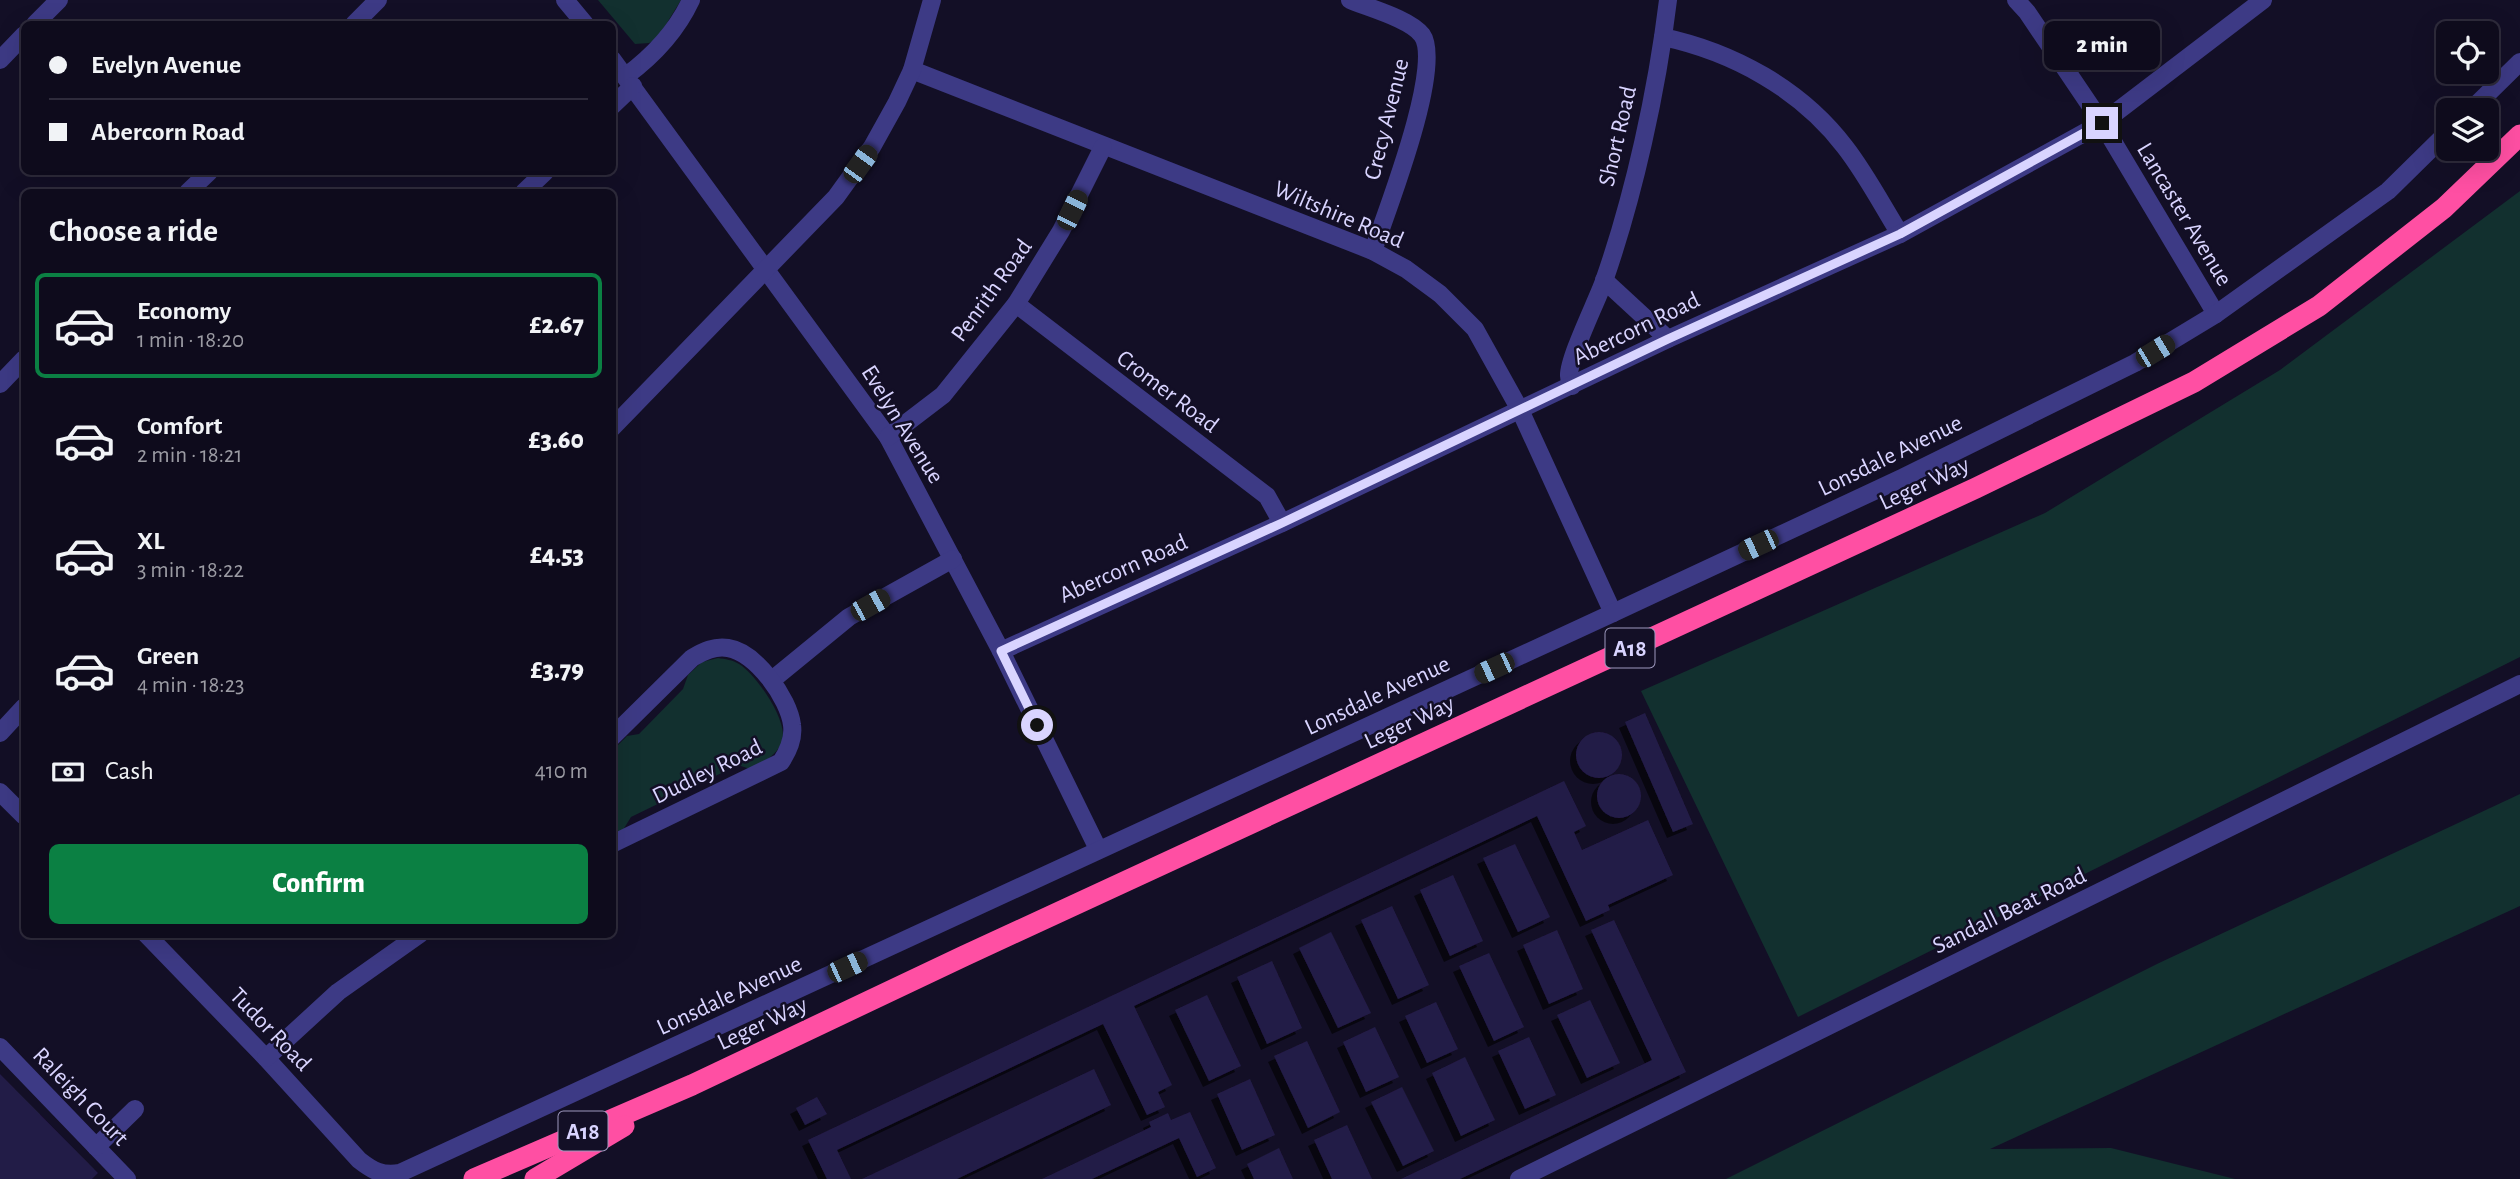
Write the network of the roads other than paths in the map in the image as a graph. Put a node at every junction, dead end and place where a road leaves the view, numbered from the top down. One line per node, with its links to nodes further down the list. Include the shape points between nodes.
1 (59, 0): 10 (street)
2 (378, 0): 11 (street)
3 (565, 0): 12 (street)
4 (691, 0): 19 (street)
5 (932, 0): 18 (street)
6 (1350, 0): 31 (street, Crecy Avenue, via 1413,26 1423,36 1428,52 1407,152)
7 (1668, 0): 13 (street, Short Road)
8 (2016, 0): 22 (street, Lancaster Avenue)
9 (2263, 0): 22 (street, Abercorn Road)
10 (38, 21)
11 (357, 21)
12 (582, 21)
13 (1663, 37): 30 (street, via 1718,52 1756,71 1817,116 1850,155); 33 (street, Short Road, via 1639,158)
14 (21, 38): 15 (street)
15 (0, 60)
16 (2520, 62): 20 (street)
17 (616, 64): 19 (street, Evelyn Avenue)
18 (912, 70): 25 (street, Wiltshire Road); 32 (street, via 872,147 836,197)
19 (630, 81): 21 (street); 32 (street, Evelyn Avenue)
20 (2483, 98)
21 (616, 100)
22 (2102, 123): 30 (street, Abercorn Road); 35 (street, Lancaster Avenue)
23 (2520, 135): 60 (highway, Leger Way / A18, via 2444,208 2319,306 2194,382 1976,488)
24 (2436, 144): 35 (street, Lonsdale Avenue, via 2388,191)
25 (1103, 147): 31 (street, Wiltshire Road); 34 (street, Penrith Road, via 1061,232)
26 (206, 175): 28 (street)
27 (542, 175): 29 (street)
28 (191, 189)
29 (527, 189)
30 (1900, 234): 36 (street, Abercorn Road)
31 (1373, 251): 40 (street, Wiltshire Road, via 1406,269 1460,312 1475,329)
32 (767, 269): 41 (street); 42 (street, Evelyn Avenue)
33 (1604, 280): 36 (street); 39 (street, Short Road, via 1572,361)
34 (1016, 304): 42 (street, Penrith Road, via 943,396); 43 (street, Cromer Road, via 1267,496)
35 (2216, 314): 45 (street, Lonsdale Avenue, via 2122,369)
36 (1668, 339): 39 (street, Abercorn Road)
37 (21, 362): 38 (street)
38 (0, 384)
39 (1572, 386): 40 (street, Abercorn Road)
40 (1520, 410): 43 (street, Abercorn Road); 45 (street, Wiltshire Road)
41 (616, 424)
42 (888, 437): 44 (street, Evelyn Avenue)
43 (1282, 523): 46 (street, Abercorn Road)
44 (953, 559): 46 (street, Evelyn Avenue); 47 (street, via 849,617)
45 (1613, 613): 55 (street, Lonsdale Avenue)
46 (1001, 651): 55 (street, Evelyn Avenue)
47 (772, 680): 51 (street, Dudley Road, via 731,648 705,650); 54 (street, Dudley Road, via 792,724 791,741 781,762)
48 (2520, 684): 67 (street, Sandall Beat Road)
49 (21, 709): 50 (street)
50 (0, 733)
51 (616, 733)
52 (0, 792): 53 (street)
53 (21, 813)
54 (616, 842)
55 (1098, 849): 63 (street, Lonsdale Avenue, via 400,1173 385,1175)
56 (150, 938): 59 (street, Tudor Road)
57 (414, 938): 59 (street, via 338,992)
58 (0, 1047): 62 (street, Raleigh Court)
59 (266, 1058): 63 (street, Tudor Road)
60 (692, 1085): 65 (highway, Leger Way / A18); 66 (highway, Leger Way / A18)
61 (135, 1109): 62 (street)
62 (96, 1147): 64 (street, Raleigh Court)
63 (359, 1160)
64 (127, 1179)
65 (474, 1179)
66 (535, 1179)
67 (1519, 1179)

